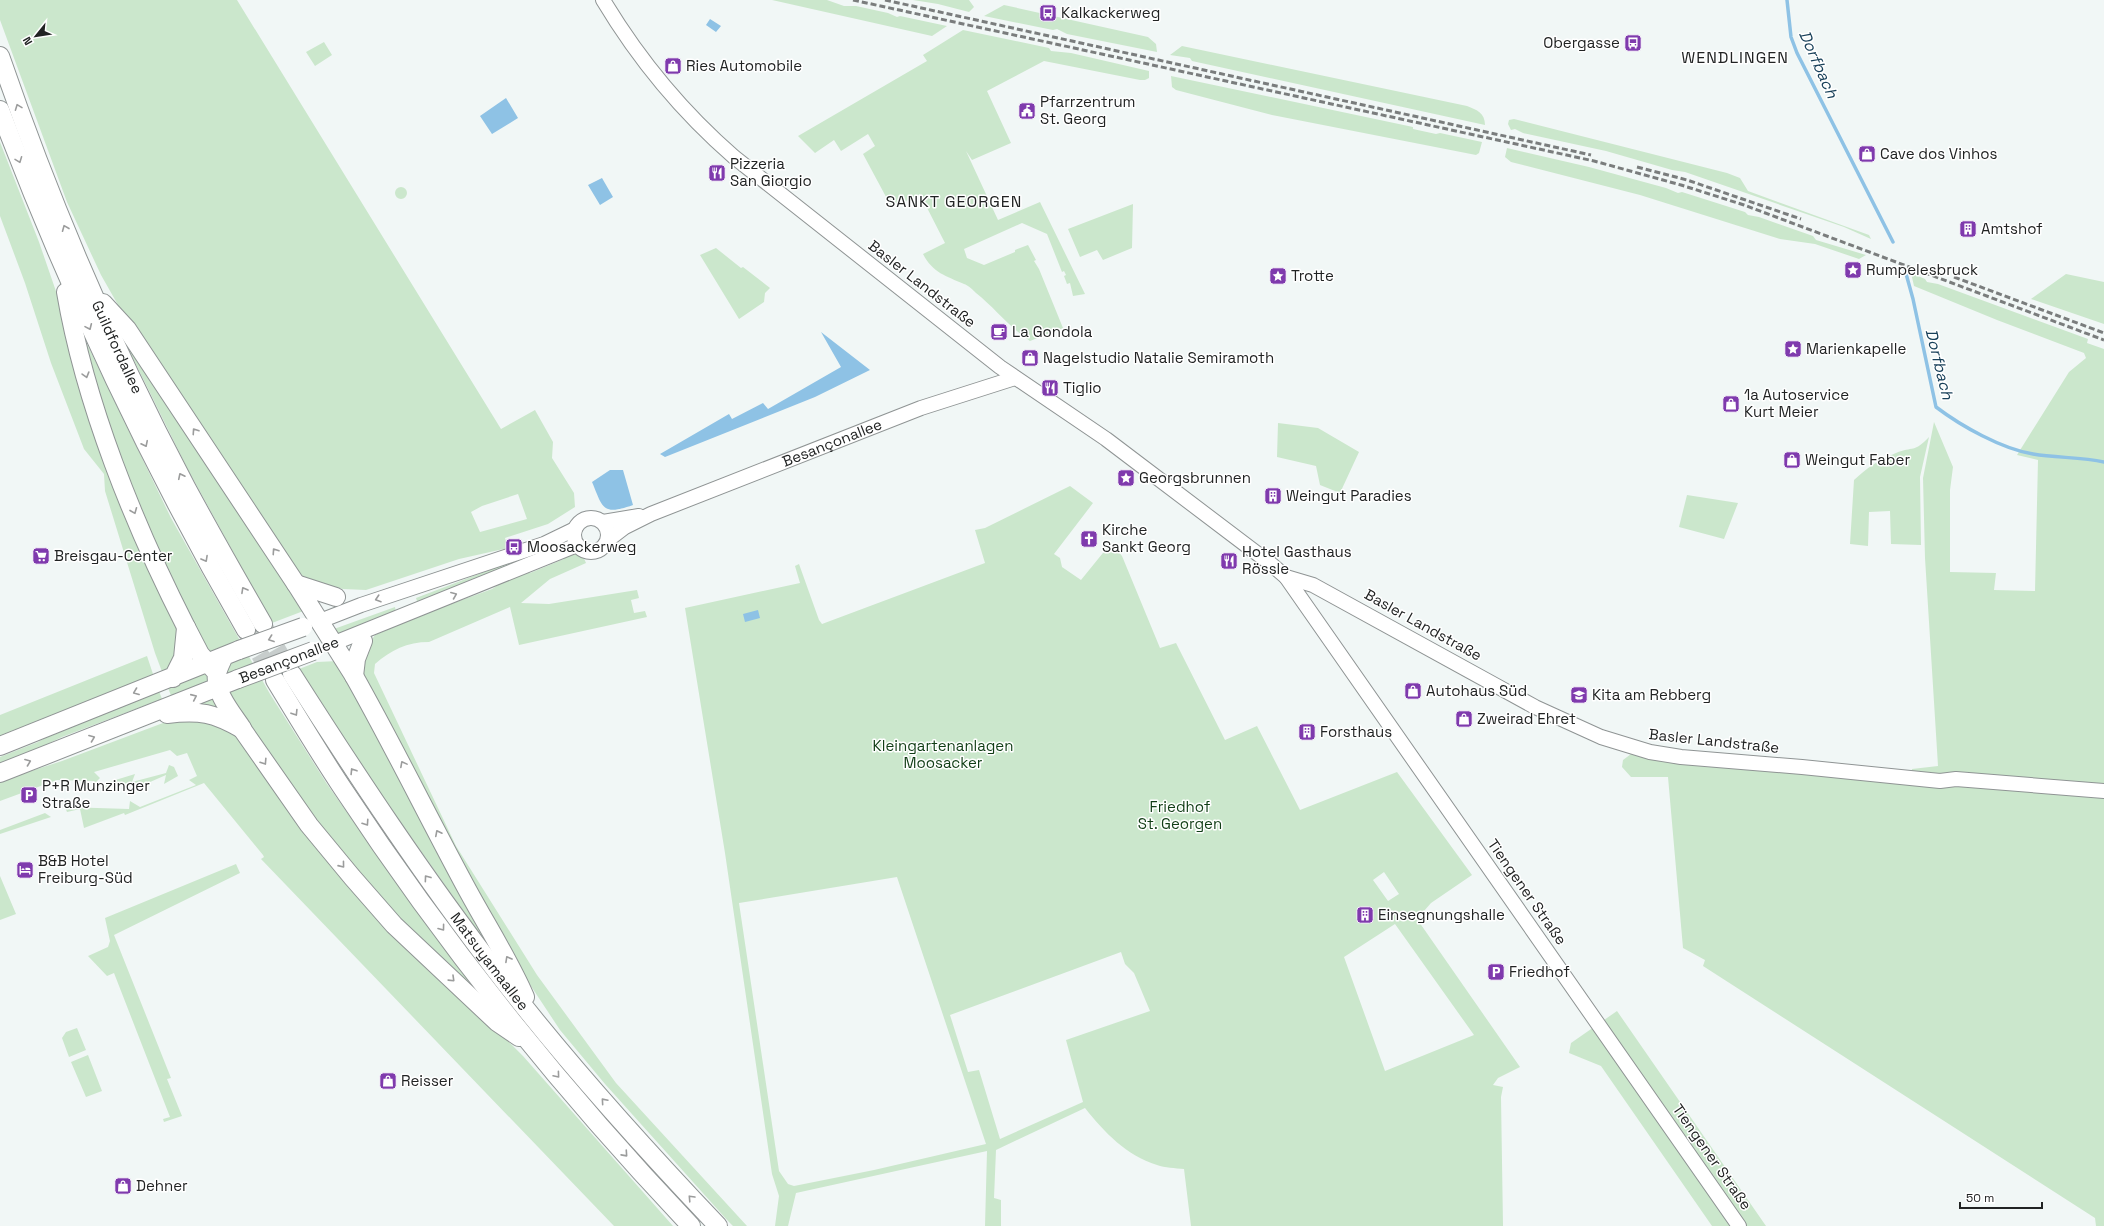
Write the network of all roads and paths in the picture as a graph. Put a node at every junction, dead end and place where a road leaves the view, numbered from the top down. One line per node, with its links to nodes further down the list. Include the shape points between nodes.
1 (603, 0): 6 (street, Basler Landstraße, via 639,56 701,128 821,227)
2 (0, 56): 5 (main road, Guildfordallee, one-way to 2, via 45,178)
3 (0, 110): 4 (main road, Guildfordallee, one-way to 4)
4 (62, 265): 18 (main road, one-way to 18, via 72,324 95,407 144,536); 20 (main road, Guildfordallee, one-way to 20, via 115,384 157,469)
5 (93, 293): 13 (main road, one-way to 5, via 127,329); 17 (main road, Guildfordallee, one-way to 5, via 186,486)
6 (1015, 378): 7 (street, Besançonallee, via 921,408); 12 (street, Basler Landstraße, via 1106,439)
7 (651, 514): 8 (street, Besançonallee); 10 (street, Besançonallee, via 625,527)
8 (603, 522): 9 (street, Besançonallee, via 586,518 577,524); 10 (street, via 608,530)
9 (574, 530): 11 (street); 15 (street, Besançonallee, one-way to 15, via 544,544)
10 (608, 540): 11 (street, Besançonallee, via 604,548 596,552 584,551)
11 (578, 546): 19 (street, Besançonallee, one-way to 11)
12 (1286, 577): 32 (street, Basler Landstraße, via 1313,585 1535,707 1622,745 1681,758 1940,781 1956,779); 37 (street, Tiengener Straße)
13 (296, 584): 14 (main road); 16 (main road)
14 (336, 597): 15 (street)
15 (361, 605): 16 (street, Besançonallee)
16 (320, 621): 22 (main road); 25 (main road, Besançonallee, one-way to 25, bridge, via 224,656)
17 (263, 624)
18 (186, 627): 25 (main road); 26 (main road, via 182,658)
19 (374, 627): 21 (street); 22 (street, Besançonallee)
20 (246, 630)
21 (363, 641): 24 (main road, via 356,659)
22 (332, 644): 24 (main road); 25 (main road, Besançonallee, bridge)
23 (292, 674): 33 (main road, Matsuyamaallee, one-way to 23, via 497,973 396,835)
24 (354, 676): 33 (main road, one-way to 24, via 510,964 468,891)
25 (222, 677): 26 (main road, Besançonallee); 28 (main road, Besançonallee, one-way to 25); 29 (main road, via 224,699)
26 (173, 678): 30 (main road, Besançonallee, one-way to 30)
27 (275, 680): 34 (main road, Matsuyamaallee, one-way to 34, via 343,789 404,878)
28 (143, 718): 29 (main road, via 191,711 222,718); 31 (main road, Besançonallee, one-way to 28)
29 (242, 729): 34 (main road, one-way to 34, via 309,825 394,925 497,1022)
30 (0, 746)
31 (0, 773)
32 (2104, 791)
33 (535, 1020): 36 (main road, Matsuyamaallee, one-way to 33)
34 (533, 1047): 35 (main road, Matsuyamaallee, one-way to 35, via 623,1152)
35 (691, 1226)
36 (718, 1226)
37 (1739, 1226)

